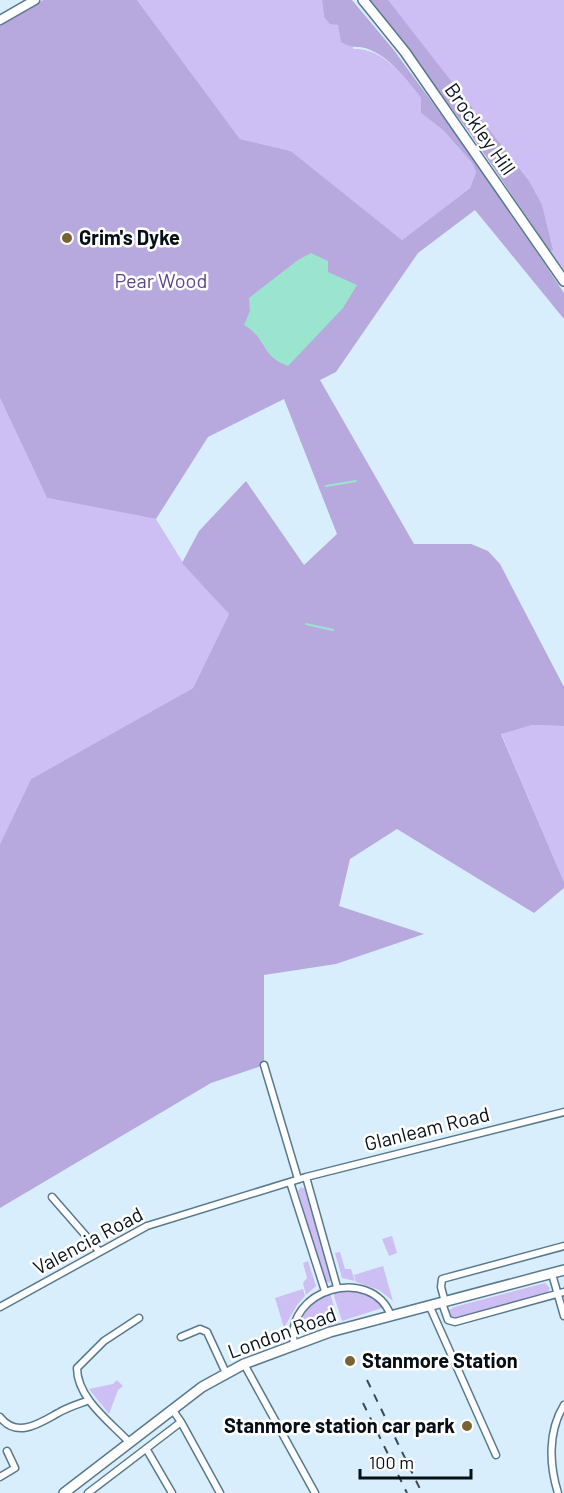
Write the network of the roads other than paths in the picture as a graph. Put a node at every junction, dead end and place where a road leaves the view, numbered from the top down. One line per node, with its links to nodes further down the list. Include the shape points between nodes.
1 (35, 0): 3 (street)
2 (363, 0): 4 (main road, Brockley Hill, via 405,52)
3 (0, 20)
4 (564, 281)
5 (264, 1065): 7 (street)
6 (564, 1112): 7 (street, Glanleam Road)
7 (302, 1178): 8 (street, Valencia Road); 14 (street)
8 (290, 1182): 11 (street, Valencia Road, via 147,1226); 15 (street)
9 (52, 1197): 11 (street)
10 (564, 1246): 17 (street, via 442,1279)
11 (100, 1252): 18 (street, Valencia Road)
12 (564, 1270): 13 (main road, London Road)
13 (552, 1274): 16 (street); 17 (main road, London Road)
14 (337, 1287): 15 (street); 20 (street, via 371,1293 386,1304)
15 (325, 1291): 24 (street, via 298,1315 292,1332)
16 (561, 1293): 17 (street, via 455,1322 448,1320); 21 (street)
17 (443, 1303): 19 (main road, London Road)
18 (0, 1307)
19 (430, 1307): 20 (main road, London Road); 35 (street)
20 (392, 1316): 24 (main road, London Road)
21 (564, 1316)
22 (139, 1318): 27 (street, via 104,1341 77,1368)
23 (181, 1337): 26 (street, via 200,1329 207,1332)
24 (294, 1344): 25 (main road, London Road)
25 (244, 1364): 26 (main road, London Road); 41 (street)
26 (226, 1374): 29 (main road, London Road)
27 (89, 1400): 30 (street, via 23,1429 6,1425); 32 (street)
28 (564, 1405): 42 (street, via 552,1444)
29 (172, 1408): 31 (street); 32 (main road, London Road)
30 (0, 1417)
31 (181, 1422): 33 (street); 40 (street)
32 (129, 1442): 37 (main road, London Road)
33 (147, 1450): 38 (street); 39 (street)
34 (7, 1451): 36 (street, via 15,1468)
35 (496, 1455)
36 (0, 1477)
37 (69, 1491)
38 (88, 1493)
39 (172, 1493)
40 (220, 1493)
41 (315, 1493)
42 (558, 1493)

